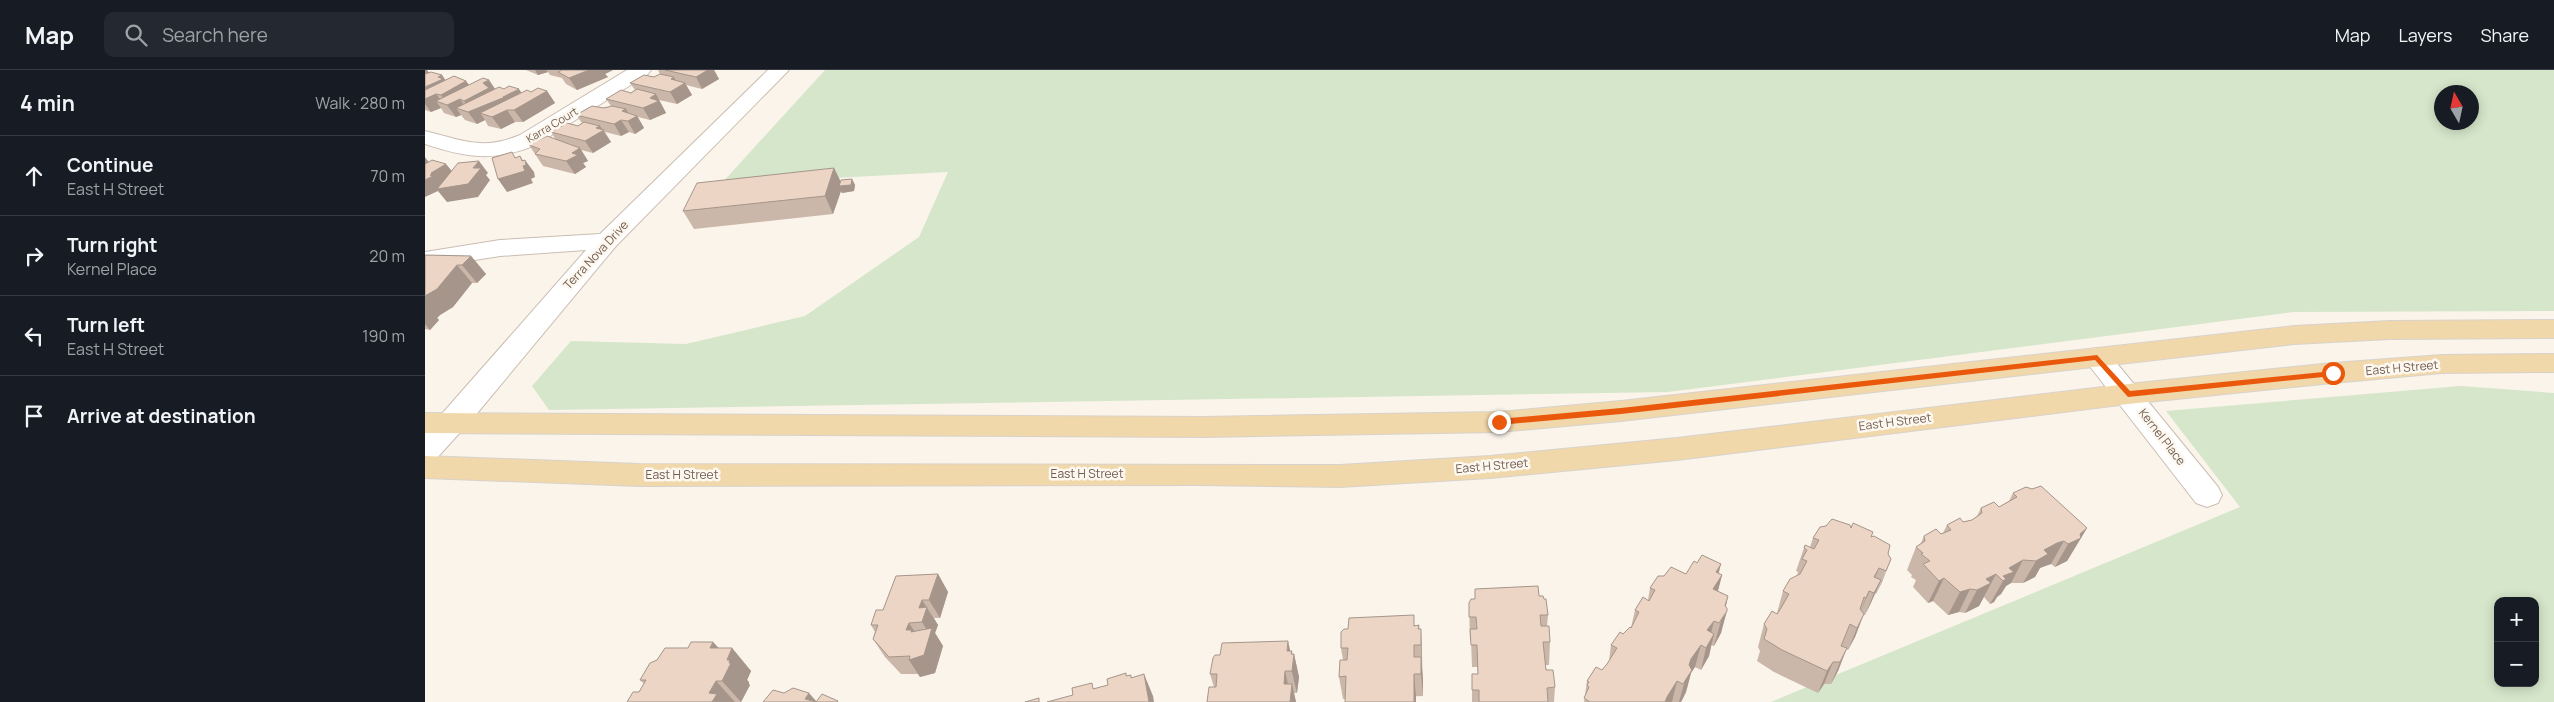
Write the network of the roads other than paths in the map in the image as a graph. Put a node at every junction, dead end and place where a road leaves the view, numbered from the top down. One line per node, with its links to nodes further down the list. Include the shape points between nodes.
1 (641, 70): 3 (street, Karra Court, via 514,146 487,152 468,151)
2 (779, 70): 4 (street, Terra Nova Drive)
3 (425, 137)
4 (600, 249): 5 (street, via 500,248); 10 (street, Terra Nova Drive)
5 (425, 260)
6 (2554, 328): 7 (main road, via 2294,335)
7 (2097, 357): 9 (street, Kernel Place); 10 (main road, via 1499,422 1203,427)
8 (2554, 364): 9 (main road, East H Street, via 2442,364)
9 (2128, 394): 12 (main road, East H Street, via 1686,448 1490,467 1341,476 639,475); 13 (street, Kernel Place)
10 (439, 423): 11 (street, Terra Nova Drive)
11 (425, 452)
12 (425, 467)
13 (2207, 495)

